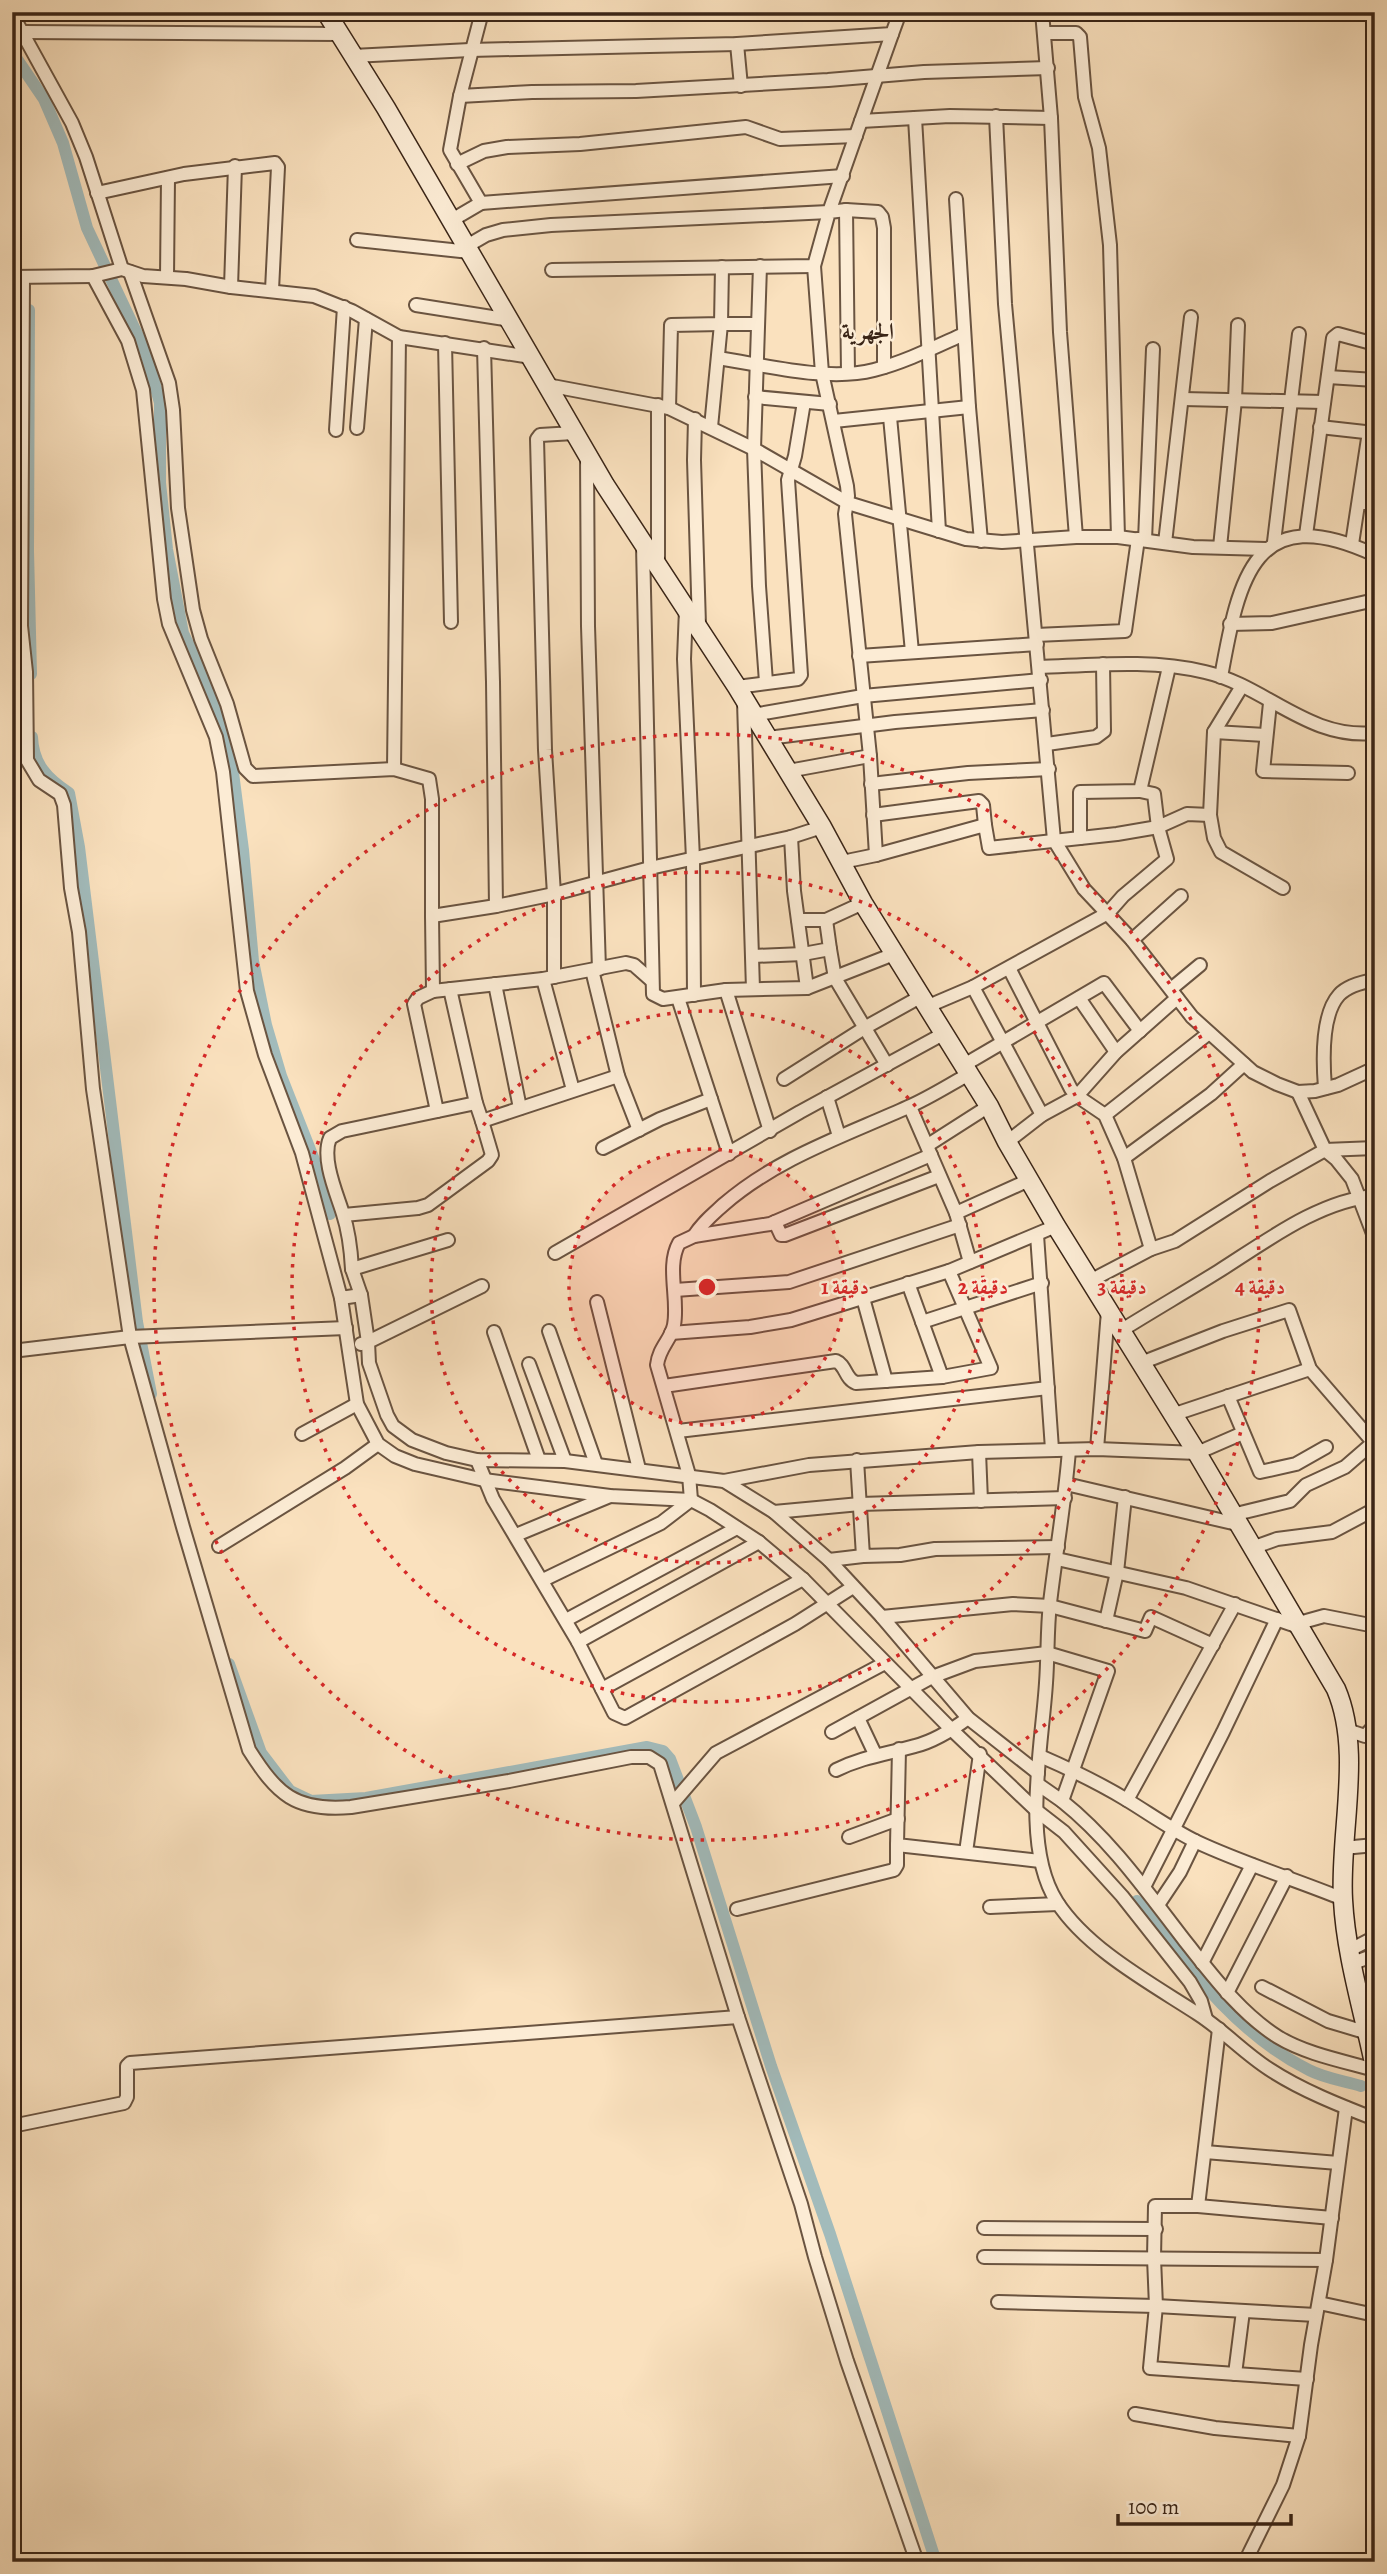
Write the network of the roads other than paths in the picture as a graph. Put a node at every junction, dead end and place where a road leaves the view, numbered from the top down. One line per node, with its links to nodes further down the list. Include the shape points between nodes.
1 (326, 12): 8 (main road)
2 (482, 12): 11 (street)
3 (900, 12): 9 (street)
4 (1042, 12): 7 (street)
5 (12, 14): 6 (street)
6 (24, 32): 8 (street); 26 (street, via 72,123)
7 (1045, 33): 13 (street); 98 (street, via 1080,37 1085,97 1102,163 1110,245)
8 (339, 34): 12 (main road)
9 (892, 34): 10 (street); 14 (street)
10 (737, 44): 11 (street); 15 (street)
11 (470, 50): 12 (street); 16 (street)
12 (353, 56): 31 (main road)
13 (1048, 68): 14 (street); 19 (street)
14 (877, 75): 15 (street); 20 (street)
15 (741, 86): 16 (street)
16 (460, 96): 22 (street, via 450,141)
17 (996, 116): 18 (street); 19 (street); 99 (street, via 1003,278)
18 (915, 118): 20 (street); 59 (street)
19 (1051, 118): 97 (street, via 1060,332)
20 (861, 121): 21 (street)
21 (856, 136): 22 (street, via 780,139 746,127 507,147 484,151); 24 (street)
22 (457, 164): 28 (street)
23 (234, 166): 25 (street); 42 (street); 43 (street, via 277,164)
24 (843, 176): 28 (street); 30 (street)
25 (168, 178): 26 (street); 41 (street)
26 (97, 193): 37 (street)
27 (956, 198): 52 (street)
28 (481, 203): 31 (street)
29 (846, 210): 30 (street); 63 (street, via 878,212 884,222); 65 (street)
30 (829, 212): 33 (street, via 551,225 503,230); 34 (street)
31 (452, 220): 33 (main road)
32 (357, 240): 33 (street)
33 (468, 249): 48 (main road)
34 (814, 266): 36 (street); 64 (street)
35 (722, 267): 36 (street); 38 (street); 49 (street)
36 (760, 267): 50 (street)
37 (123, 270): 39 (street); 41 (street); 134 (street, via 169,383 177,508 193,610 245,768 253,776)
38 (552, 270)
39 (97, 275): 40 (street); 247 (street, via 137,366 146,410 169,624 216,737 247,991 265,1055 302,1153)
40 (18, 277): 258 (street, via 21,626 27,760 39,780 60,794 64,806 93,1089)
41 (167, 277): 42 (street)
42 (231, 287): 43 (street)
43 (272, 290): 45 (street, via 314,296)
44 (416, 305): 48 (street)
45 (344, 307): 47 (street); 85 (street)
46 (1191, 317): 70 (street)
47 (366, 319): 54 (street); 84 (street)
48 (511, 320): 60 (main road)
49 (721, 324): 50 (street); 61 (street); 76 (street, via 671,324)
50 (758, 324): 62 (street)
51 (1238, 324): 71 (street)
52 (964, 334): 59 (street); 77 (street)
53 (1299, 334): 73 (street)
54 (399, 337): 55 (street); 134 (street)
55 (444, 343): 57 (street); 111 (street)
56 (1375, 344): 66 (street, via 1335,336)
57 (484, 348): 60 (street); 158 (street)
58 (1153, 349): 100 (street)
59 (928, 350): 63 (street); 78 (street)
60 (531, 357): 68 (main road)
61 (718, 358): 62 (street); 82 (street)
62 (756, 364): 64 (street); 69 (street)
63 (884, 367): 65 (street)
64 (822, 373): 65 (street); 75 (street)
65 (848, 373)
66 (1328, 377): 67 (street); 74 (street)
67 (1375, 380)
68 (547, 385): 76 (street); 86 (main road)
69 (755, 397): 72 (street); 88 (street)
70 (1183, 399): 71 (street); 103 (street)
71 (1235, 400): 73 (street); 106 (street)
72 (804, 402): 75 (street); 90 (street)
73 (1292, 402): 74 (street); 105 (street)
74 (1324, 402): 83 (street)
75 (830, 404): 81 (street)
76 (664, 407): 80 (street); 108 (street)
77 (969, 407): 78 (street); 101 (street)
78 (932, 412): 79 (street); 95 (street)
79 (890, 417): 81 (street); 94 (street)
80 (695, 419): 82 (street); 113 (street)
81 (834, 421): 91 (street)
82 (711, 427): 88 (street)
83 (1320, 427): 87 (street); 96 (street)
84 (357, 428)
85 (336, 430)
86 (574, 433): 89 (main road); 155 (street, via 537,439 545,750)
87 (1372, 433): 92 (street)
88 (754, 449): 90 (street); 121 (street)
89 (587, 453): 102 (main road); 153 (street)
90 (790, 470): 91 (street); 121 (street, via 800,675 798,679)
91 (848, 503): 94 (street); 116 (street, via 845,514)
92 (1359, 503): 93 (street); 104 (street)
93 (1375, 503)
94 (900, 520): 95 (street); 115 (street)
95 (939, 531): 101 (street)
96 (1306, 535): 104 (street); 105 (street)
97 (1076, 537): 98 (street); 99 (street)
98 (1118, 537): 100 (street)
99 (1026, 540): 101 (street); 114 (street)
100 (1142, 540): 103 (street); 114 (street, via 1125,631)
101 (981, 541)
102 (643, 542): 108 (main road); 152 (street)
103 (1165, 543): 106 (street)
104 (1352, 544): 107 (street)
105 (1270, 546): 106 (street); 112 (street, via 1244,583)
106 (1220, 547)
107 (1375, 555)
108 (658, 565): 110 (main road)
109 (1375, 600): 112 (street, via 1272,623)
110 (686, 609): 113 (main road); 150 (street)
111 (451, 622)
112 (1230, 624): 120 (street)
113 (699, 630): 124 (main road)
114 (1037, 640): 115 (street); 119 (street)
115 (912, 652): 116 (street)
116 (859, 656): 123 (street)
117 (1103, 664): 118 (street); 119 (street); 132 (street, via 1104,731 1096,737)
118 (1169, 667): 120 (street); 139 (street)
119 (1040, 674): 123 (street); 126 (street)
120 (1221, 677): 122 (street)
121 (766, 682): 124 (street)
122 (1242, 686): 125 (street); 128 (street)
123 (863, 695): 124 (street); 127 (street)
124 (745, 701): 131 (main road); 148 (street)
125 (1270, 703): 129 (street, via 1334,732); 130 (street)
126 (1043, 710): 127 (street); 132 (street)
127 (865, 725): 131 (street); 133 (street)
128 (1214, 732): 130 (street); 141 (street)
129 (1375, 733)
130 (1265, 735): 137 (street, via 1263,771)
131 (768, 738): 136 (main road)
132 (1046, 744): 135 (street)
133 (870, 757): 136 (street); 138 (street)
134 (394, 769): 160 (street, via 423,776 431,783)
135 (1049, 769): 138 (street); 147 (street)
136 (788, 771): 143 (main road)
137 (1348, 773)
138 (872, 784): 140 (street)
139 (1140, 792): 144 (street, via 1154,794); 146 (street, via 1080,792)
140 (873, 815): 142 (street, via 979,801); 149 (street)
141 (1210, 816): 144 (street, via 1187,814); 154 (street, via 1221,852)
142 (985, 825): 147 (street, via 989,848); 149 (street)
143 (822, 827): 145 (street); 151 (main road)
144 (1158, 827): 146 (street); 159 (street, via 1167,859)
145 (791, 837): 148 (street); 161 (street)
146 (1080, 838): 147 (street)
147 (1054, 840): 159 (street, via 1084,889)
148 (747, 846): 150 (street); 167 (street)
149 (876, 855): 151 (street)
150 (692, 859): 152 (street); 183 (street)
151 (842, 862): 157 (main road)
152 (650, 868): 153 (street); 173 (street)
153 (597, 884): 155 (street); 170 (street)
154 (1283, 888)
155 (554, 894): 158 (street); 171 (street)
156 (1181, 896): 163 (street)
157 (863, 903): 162 (street); 166 (main road)
158 (496, 906): 160 (street)
159 (1108, 913): 163 (street); 169 (street)
160 (432, 916): 181 (street)
161 (798, 920): 162 (street); 165 (street)
162 (826, 920): 164 (street)
163 (1132, 940): 182 (street)
164 (830, 949): 165 (street); 172 (street)
165 (803, 954): 167 (street); 177 (street)
166 (894, 954): 172 (street); 186 (main road)
167 (753, 956): 179 (street)
168 (1200, 965): 182 (street)
169 (1009, 968): 176 (street); 187 (street)
170 (596, 970): 171 (street); 173 (street, via 631,964); 198 (street)
171 (548, 978): 175 (street); 201 (street)
172 (835, 978): 177 (street); 188 (street)
173 (651, 980): 184 (street, via 656,997)
174 (1375, 980): 200 (street, via 1337,997 1324,1042)
175 (495, 984): 178 (street); 209 (street)
176 (973, 987): 186 (street); 192 (street)
177 (807, 988): 179 (street)
178 (450, 989): 181 (street); 206 (street)
179 (753, 989): 180 (street)
180 (726, 990): 183 (street); 215 (street)
181 (433, 991): 210 (street, via 414,1004)
182 (1174, 993): 189 (street); 190 (street)
183 (694, 995): 184 (street)
184 (678, 998): 205 (street)
185 (1079, 998): 187 (street); 189 (street, via 1104,983); 193 (street)
186 (923, 1002): 188 (street); 191 (main road)
187 (1038, 1022): 192 (street); 203 (street)
188 (866, 1027): 195 (street); 199 (street)
189 (1140, 1031): 193 (street)
190 (1209, 1033): 194 (street); 212 (street)
191 (943, 1034): 195 (street); 197 (main road)
192 (1000, 1041): 197 (street); 211 (street)
193 (1116, 1052): 203 (street)
194 (1244, 1064): 202 (street); 223 (street)
195 (887, 1065): 204 (street)
196 (1375, 1068): 200 (street)
197 (967, 1070): 207 (main road); 208 (street)
198 (618, 1076): 201 (street); 214 (street)
199 (784, 1079)
200 (1325, 1088): 202 (street)
201 (573, 1090): 209 (street)
202 (1298, 1092): 221 (street)
203 (1077, 1096): 211 (street); 212 (street)
204 (827, 1097): 215 (street); 216 (street)
205 (711, 1100): 214 (street); 222 (street)
206 (476, 1103): 210 (street); 213 (street)
207 (989, 1106): 217 (main road); 220 (street)
208 (910, 1107): 216 (street); 220 (street)
209 (520, 1108): 213 (street)
210 (437, 1111): 228 (street, via 342,1131 330,1138 328,1155)
211 (1042, 1115): 217 (street)
212 (1105, 1115): 223 (street)
213 (482, 1121): 228 (street, via 492,1155 428,1205)
214 (639, 1130): 218 (street)
215 (770, 1130): 222 (street)
216 (839, 1136): 233 (street, via 758,1178)
217 (1007, 1142): 225 (main road)
218 (603, 1148)
219 (1375, 1148): 221 (street)
220 (929, 1150): 224 (street); 230 (street)
221 (1325, 1150): 227 (street, via 1343,1167); 236 (street, via 1175,1241)
222 (729, 1154): 237 (street)
223 (1124, 1158): 236 (street)
224 (939, 1176): 229 (street); 230 (street, via 785,1235)
225 (1029, 1180): 229 (street); 231 (main road)
226 (1375, 1196): 227 (street)
227 (1359, 1197): 234 (street); 254 (street, via 1290,1226)
228 (344, 1215): 239 (street)
229 (958, 1219): 238 (street); 245 (street, via 789,1282)
230 (775, 1222): 233 (street)
231 (1056, 1226): 232 (street); 241 (main road)
232 (1037, 1234): 238 (street); 243 (street)
233 (694, 1236): 245 (street, via 676,1248)
234 (1375, 1239)
235 (448, 1240): 239 (street)
236 (1151, 1250): 241 (street)
237 (555, 1253)
238 (970, 1262): 240 (street)
239 (352, 1269): 246 (street)
240 (949, 1270): 242 (street); 250 (street)
241 (1090, 1281): 251 (main road)
242 (908, 1283): 248 (street); 252 (street)
243 (1042, 1283): 250 (street); 268 (street)
244 (482, 1286): 259 (street)
245 (675, 1290): 257 (street)
246 (361, 1295): 247 (street); 259 (street)
247 (341, 1298): 253 (street)
248 (863, 1298): 257 (street, via 776,1323); 266 (street)
249 (597, 1302): 289 (street)
250 (965, 1307): 252 (street); 265 (street, via 991,1368)
251 (1108, 1311): 254 (main road); 279 (street)
252 (922, 1322): 265 (street)
253 (346, 1328): 258 (street); 260 (street)
254 (1122, 1330): 262 (main road)
255 (549, 1331): 287 (street)
256 (494, 1332): 284 (street)
257 (671, 1333): 267 (street, via 661,1346 657,1365)
258 (136, 1337): 261 (street); 346 (street, via 186,1539 249,1749 268,1780 308,1806 351,1807 640,1756 660,1764)
259 (368, 1342): 260 (street); 283 (street, via 376,1389 393,1426 412,1440)
260 (349, 1347): 270 (street)
261 (12, 1351)
262 (1141, 1363): 264 (street, via 1289,1310); 271 (main road)
263 (529, 1364): 286 (street)
264 (1310, 1369): 269 (street); 275 (street)
265 (942, 1377): 266 (street)
266 (886, 1381): 267 (street, via 853,1382 836,1361)
267 (664, 1386): 272 (street)
268 (1048, 1388): 272 (street); 278 (street)
269 (1228, 1396): 271 (street); 273 (street)
270 (357, 1404): 274 (street); 276 (street)
271 (1172, 1415): 282 (main road)
272 (678, 1431): 290 (street)
273 (1243, 1433): 282 (street); 288 (street, via 1260,1472)
274 (302, 1434)
275 (1374, 1442): 293 (street, via 1345,1467)
276 (378, 1444): 291 (street, via 415,1464); 306 (street)
277 (1326, 1447): 288 (street)
278 (1052, 1449): 280 (street); 281 (street)
279 (1097, 1449): 280 (street); 282 (street)
280 (1069, 1450): 294 (street)
281 (979, 1452): 285 (street); 298 (street)
282 (1197, 1453): 302 (main road)
283 (477, 1460): 284 (street); 291 (street)
284 (540, 1460): 286 (street)
285 (857, 1460): 292 (street); 299 (street)
286 (565, 1461): 287 (street)
287 (597, 1464): 289 (street)
288 (1296, 1464): 293 (street)
289 (639, 1469): 290 (street)
290 (689, 1475): 292 (street); 297 (street)
291 (484, 1480): 295 (street); 304 (street)
292 (724, 1481): 301 (street)
293 (1306, 1485): 302 (street, via 1285,1503)
294 (1066, 1491): 296 (street); 298 (street); 308 (street)
295 (610, 1496): 297 (street); 304 (street)
296 (1125, 1497): 302 (street); 311 (street)
297 (691, 1500): 303 (street); 313 (street, via 661,1523)
298 (981, 1501): 299 (street)
299 (860, 1504): 301 (street); 309 (street)
300 (1375, 1509): 307 (street, via 1332,1532 1277,1539)
301 (774, 1512): 310 (street)
302 (1235, 1519): 307 (main road)
303 (737, 1528): 305 (street); 320 (street)
304 (516, 1535): 313 (street)
305 (759, 1542): 312 (street); 324 (street)
306 (219, 1546)
307 (1252, 1548): 322 (main road)
308 (1057, 1553): 309 (street, via 935,1549); 311 (street); 317 (street)
309 (863, 1556): 310 (street)
310 (829, 1560): 314 (street)
311 (1117, 1572): 316 (street); 321 (street)
312 (803, 1579): 315 (street); 329 (street)
313 (543, 1580): 320 (street)
314 (853, 1587): 315 (street); 318 (street)
315 (828, 1604): 327 (street); 329 (street, via 625,1718 614,1713)
316 (1235, 1604): 319 (street); 325 (street)
317 (1050, 1606): 318 (street, via 1013,1604); 321 (street); 326 (street)
318 (882, 1617): 328 (street)
319 (1277, 1619): 322 (street); 349 (street)
320 (566, 1620): 324 (street)
321 (1106, 1621): 325 (street, via 1145,1631 1151,1617)
322 (1300, 1626): 323 (street, via 1324,1616); 335 (main road, via 1336,1689)
323 (1375, 1626)
324 (578, 1642): 329 (street)
325 (1213, 1645): 344 (street)
326 (1047, 1653): 328 (street, via 985,1659); 340 (street); 342 (street, via 1108,1671)
327 (886, 1663): 330 (street); 346 (street, via 716,1753)
328 (932, 1677): 330 (street); 332 (street)
329 (602, 1689)
330 (912, 1689): 331 (street); 334 (street)
331 (858, 1718): 336 (street); 338 (street)
332 (968, 1718): 334 (street); 343 (street)
333 (1375, 1725): 335 (street, via 1365,1736)
334 (952, 1730): 337 (street); 339 (street)
335 (1347, 1730): 354 (main road)
336 (832, 1731)
337 (899, 1749): 338 (street); 348 (street)
338 (875, 1754): 341 (street)
339 (980, 1754): 347 (street); 355 (street)
340 (1040, 1756): 342 (street); 343 (street)
341 (836, 1770)
342 (1072, 1770): 344 (street); 345 (street)
343 (1039, 1779): 345 (street); 347 (street)
344 (1127, 1800): 349 (street)
345 (1062, 1801): 359 (street, via 1111,1847)
346 (673, 1803): 372 (street)
347 (1037, 1811): 356 (street); 360 (street, via 1081,1849)
348 (898, 1819): 350 (street); 352 (street)
349 (1173, 1828): 351 (street); 359 (street)
350 (849, 1837)
351 (1195, 1841): 357 (street); 363 (street)
352 (897, 1845): 355 (street); 365 (street, via 894,1870)
353 (1375, 1845): 354 (street)
354 (1343, 1848): 361 (main road)
355 (966, 1852): 356 (street)
356 (1040, 1861): 362 (street)
357 (1252, 1866): 358 (street); 369 (street)
358 (1287, 1876): 361 (street); 371 (street)
359 (1141, 1884): 360 (street); 363 (street)
360 (1122, 1896): 373 (street, via 1190,1982)
361 (1343, 1899): 368 (main road)
362 (1058, 1905): 364 (street); 373 (street, via 1095,1943)
363 (1158, 1905): 369 (street)
364 (990, 1907)
365 (737, 1909)
366 (1375, 1937): 368 (street)
367 (1375, 1955): 368 (street)
368 (1352, 1957): 374 (main road)
369 (1202, 1963): 371 (street)
370 (1262, 1987): 374 (street, via 1328,2021)
371 (1227, 1993): 376 (street, via 1292,2044)
372 (738, 2017): 379 (street, via 130,2063 124,2103); 398 (street, via 794,2180 847,2361)
373 (1206, 2019): 375 (street)
374 (1369, 2024): 376 (main road)
375 (1219, 2029): 377 (street, via 1278,2075); 380 (street)
376 (1375, 2069)
377 (1346, 2108): 378 (street); 381 (street)
378 (1375, 2119)
379 (12, 2126)
380 (1205, 2152): 381 (street); 382 (street)
381 (1338, 2163): 383 (street)
382 (1198, 2206): 383 (street); 385 (street, via 1157,2205)
383 (1332, 2218): 388 (street)
384 (984, 2228): 385 (street)
385 (1156, 2229): 387 (street)
386 (984, 2258): 387 (street)
387 (1154, 2258): 388 (street); 390 (street)
388 (1326, 2260): 391 (street)
389 (998, 2302): 390 (street)
390 (1156, 2306): 392 (street); 394 (street, via 1150,2368)
391 (1318, 2309): 392 (street); 393 (street); 395 (street)
392 (1243, 2311): 394 (street)
393 (1375, 2315)
394 (1235, 2374): 395 (street)
395 (1307, 2379): 397 (street)
396 (1135, 2414): 397 (street)
397 (1299, 2436): 399 (street, via 1283,2485)
398 (917, 2562)
399 (1245, 2562)

